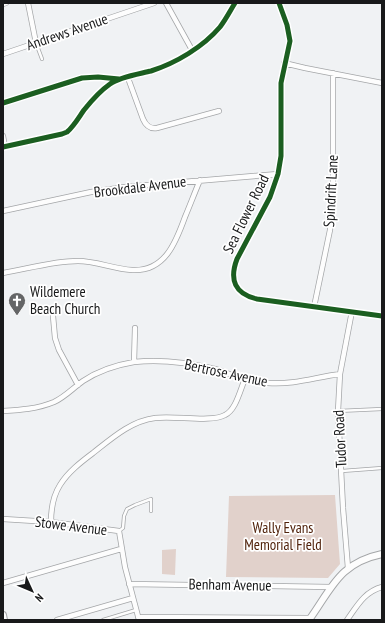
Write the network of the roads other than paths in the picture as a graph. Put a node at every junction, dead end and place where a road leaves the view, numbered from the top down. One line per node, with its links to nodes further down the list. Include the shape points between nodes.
1 (6, 3): 7 (street)
2 (28, 3): 8 (street)
3 (154, 3): 8 (street, Andrews Avenue)
4 (166, 3): 9 (street)
5 (234, 3): 9 (street, via 214,33)
6 (279, 3): 12 (street, Sea Flower Road, via 290,35)
7 (3, 4)
8 (36, 43): 10 (street, Andrews Avenue); 11 (lane)
9 (192, 50): 14 (street, via 174,62)
10 (3, 54)
11 (42, 59)
12 (284, 63): 13 (street); 21 (street, Sea Flower Road, via 280,92 281,156)
13 (332, 73): 16 (street); 25 (street, Spindrift Lane, via 333,205)
14 (128, 78): 15 (street); 18 (street, via 143,119 150,127 158,128)
15 (119, 79): 17 (street, via 98,76 82,78); 20 (street, via 95,97 68,132)
16 (382, 83)
17 (3, 103)
18 (219, 111)
19 (3, 136): 20 (street)
20 (4, 147)
21 (278, 174): 22 (street, Brookdale Avenue); 25 (street, Sea Flower Road, via 270,197 235,263 234,281 238,289 251,298)
22 (200, 180): 23 (street, Brookdale Avenue, via 111,189); 24 (street, via 175,243 166,256 153,266 132,270 78,261)
23 (3, 211)
24 (3, 274)
25 (314, 307): 26 (street, Sea Flower Road)
26 (352, 311): 28 (street, Sea Flower Road); 31 (street, Tudor Road)
27 (53, 316): 33 (street, via 59,350)
28 (382, 316)
29 (134, 328): 30 (street)
30 (134, 362): 32 (street, Bertrose Avenue, via 195,365); 33 (street, Bertrose Avenue, via 102,371)
31 (340, 374): 32 (street, Bertrose Avenue, via 292,384); 36 (street, Tudor Road)
32 (245, 379): 41 (street, via 234,406 224,416 212,419 155,418 120,432 65,478 54,497)
33 (78, 385): 35 (street, Bertrose Avenue, via 60,399 39,407)
34 (382, 409): 36 (lane)
35 (3, 411)
36 (338, 411): 38 (street, Tudor Road)
37 (382, 468): 38 (lane)
38 (342, 471): 45 (street, Tudor Road)
39 (151, 511): 42 (lane, via 151,499 129,508 125,514 123,528)
40 (3, 518): 41 (street, Stowe Avenue)
41 (51, 522): 42 (street, Stowe Avenue)
42 (119, 531): 43 (street, Stowe Avenue)
43 (121, 549): 46 (street); 47 (street, Stowe Avenue)
44 (382, 554): 45 (street, via 362,560)
45 (348, 568): 49 (street)
46 (3, 583)
47 (129, 584): 49 (street, Benham Avenue); 50 (street, Stowe Avenue)
48 (382, 587): 58 (street, via 362,598)
49 (331, 588): 54 (street)
50 (133, 598): 51 (street, Stowe Avenue); 56 (street)
51 (136, 610): 53 (street, Stowe Avenue); 57 (lane)
52 (3, 615): 55 (street)
53 (139, 618): 54 (street)
54 (309, 619)
55 (4, 620)
56 (57, 620)
57 (103, 620)
58 (347, 620)

